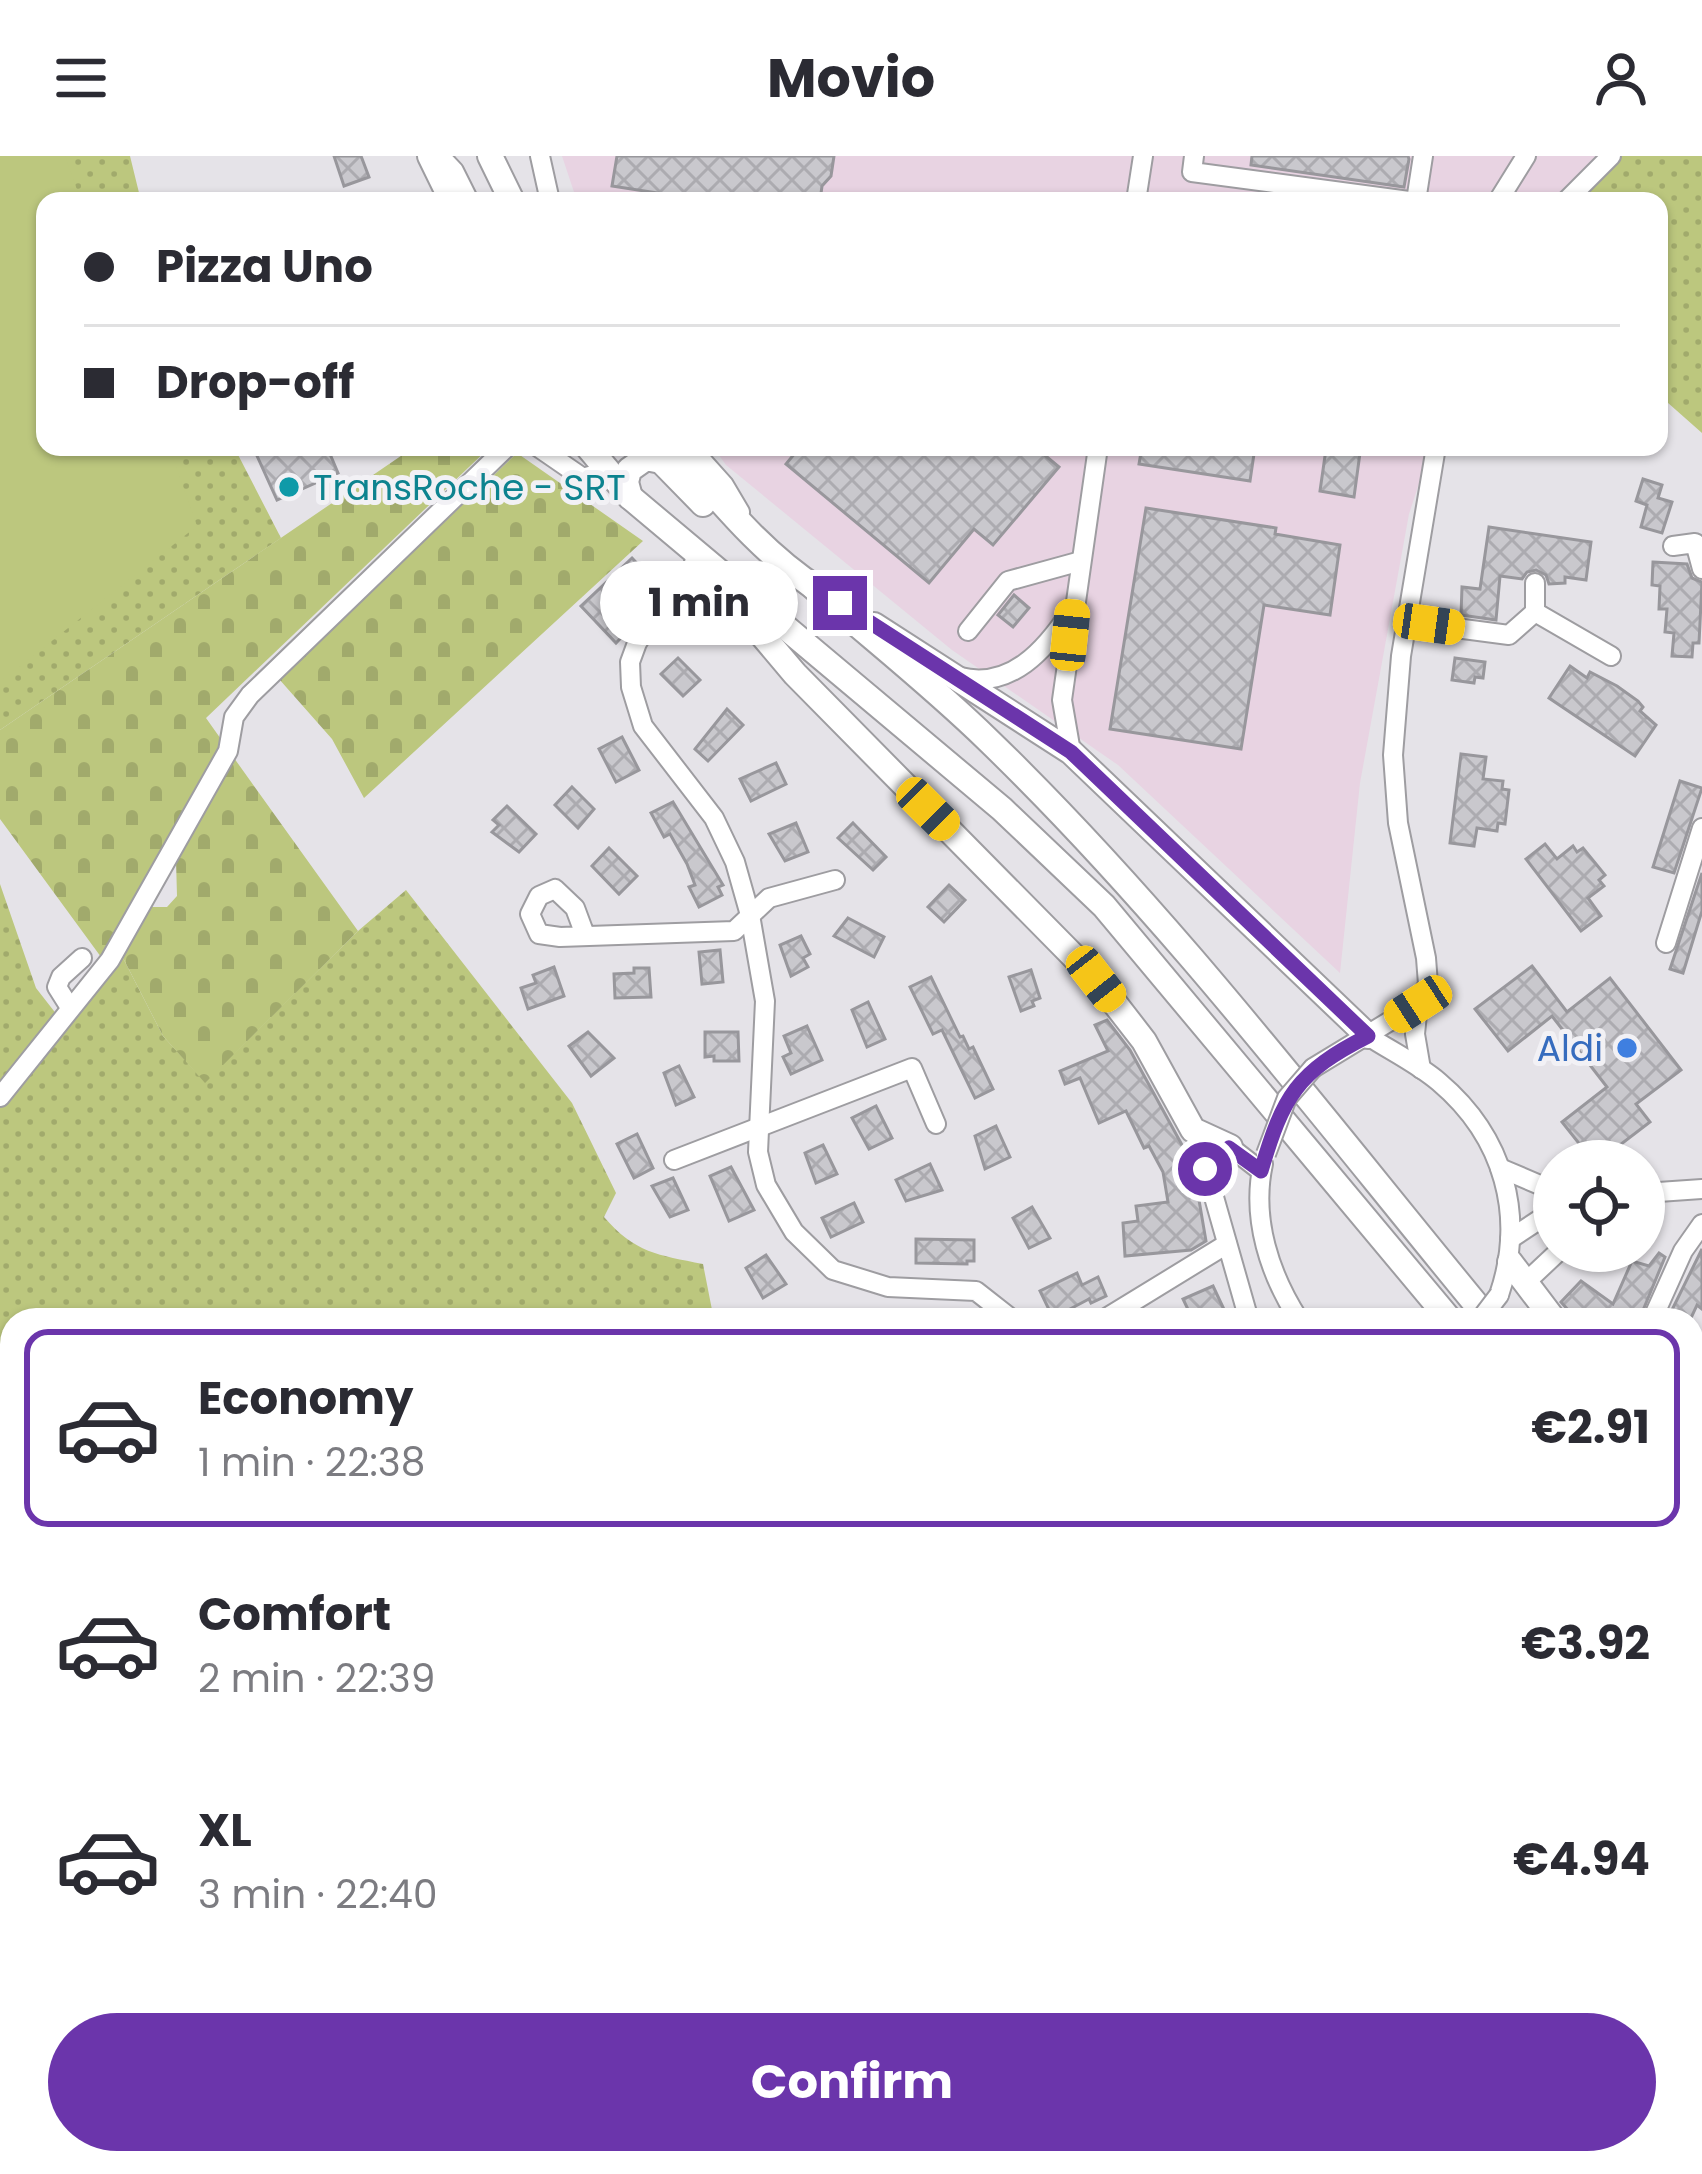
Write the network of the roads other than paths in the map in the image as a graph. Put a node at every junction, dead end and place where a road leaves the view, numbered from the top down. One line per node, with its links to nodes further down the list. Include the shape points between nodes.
1 (430, 156): 10 (main road)
2 (440, 156): 11 (street)
3 (490, 156): 12 (main road)
4 (540, 156): 13 (street)
5 (1143, 156): 14 (street)
6 (1194, 156): 15 (street, via 1192,172)
7 (1423, 156): 16 (street)
8 (1526, 156): 17 (street)
9 (1611, 156): 18 (street)
10 (448, 192)
11 (464, 192)
12 (508, 192)
13 (548, 192)
14 (1137, 192)
15 (1344, 192)
16 (1415, 192)
17 (1504, 192)
18 (1575, 192)
19 (498, 456): 49 (street, via 250,695 234,718 228,751 110,961)
20 (551, 456): 26 (street, via 583,478)
21 (595, 456): 26 (main road)
22 (681, 456): 28 (main road)
23 (698, 456): 28 (street)
24 (1097, 456): 31 (street)
25 (1435, 456): 37 (street)
26 (607, 471): 27 (main road)
27 (630, 497): 30 (main road); 33 (main road, via 629,470 646,458 661,461 750,551)
28 (757, 542): 33 (main road)
29 (1672, 546): 32 (street, via 1695,543)
30 (696, 556): 44 (street, via 686,589 638,643 631,687 643,726 714,818); 55 (main road, via 795,674 1096,979 1144,1041 1193,1130); 71 (main road, via 1001,809 1104,906)
31 (1081, 561): 35 (street); 38 (street, via 1008,581)
32 (1702, 569)
33 (804, 581): 40 (main road); 72 (main road, via 990,741 1115,872 1227,997)
34 (1534, 583): 36 (street)
35 (1073, 607): 40 (street, via 1047,647 1017,670 976,681); 41 (street, via 1062,700)
36 (1535, 612): 37 (street, via 1510,634); 39 (street)
37 (1410, 622): 48 (street, via 1393,754 1398,824 1426,958 1428,984)
38 (968, 631)
39 (1611, 656)
40 (951, 675): 41 (main road)
41 (1071, 752): 50 (main road)
42 (1702, 829): 46 (street)
43 (835, 880): 44 (street, via 769,898)
44 (749, 915): 45 (street, via 734,931); 54 (street, via 765,1001)
45 (585, 935)
46 (1666, 943)
47 (82, 958): 49 (street, via 57,986)
48 (1418, 1004): 50 (street); 51 (street)
49 (69, 1006): 52 (street)
50 (1368, 1036): 51 (street); 57 (street, bridge, via 1313,1068 1287,1098)
51 (1421, 1069): 58 (street, via 1462,1108)
52 (0, 1097)
53 (936, 1124): 54 (street, via 912,1068)
54 (760, 1127): 56 (street); 67 (street, via 766,1185 794,1232 833,1270 888,1287 976,1291)
55 (1229, 1148): 57 (street); 64 (street, via 1205,1169)
56 (674, 1160)
57 (1263, 1162): 70 (street, via 1262,1229)
58 (1500, 1168): 59 (street); 66 (street, via 1513,1207)
59 (1533, 1182)
60 (1702, 1189): 61 (street)
61 (1665, 1192)
62 (1702, 1224): 75 (street)
63 (1533, 1238): 66 (street)
64 (1227, 1244): 68 (street); 69 (street)
65 (1533, 1258): 66 (street)
66 (1515, 1262): 73 (street, bridge); 74 (main road)
67 (998, 1308)
68 (1123, 1308)
69 (1246, 1308)
70 (1291, 1308)
71 (1440, 1308)
72 (1475, 1308)
73 (1491, 1308)
74 (1545, 1308)
75 (1658, 1308)

